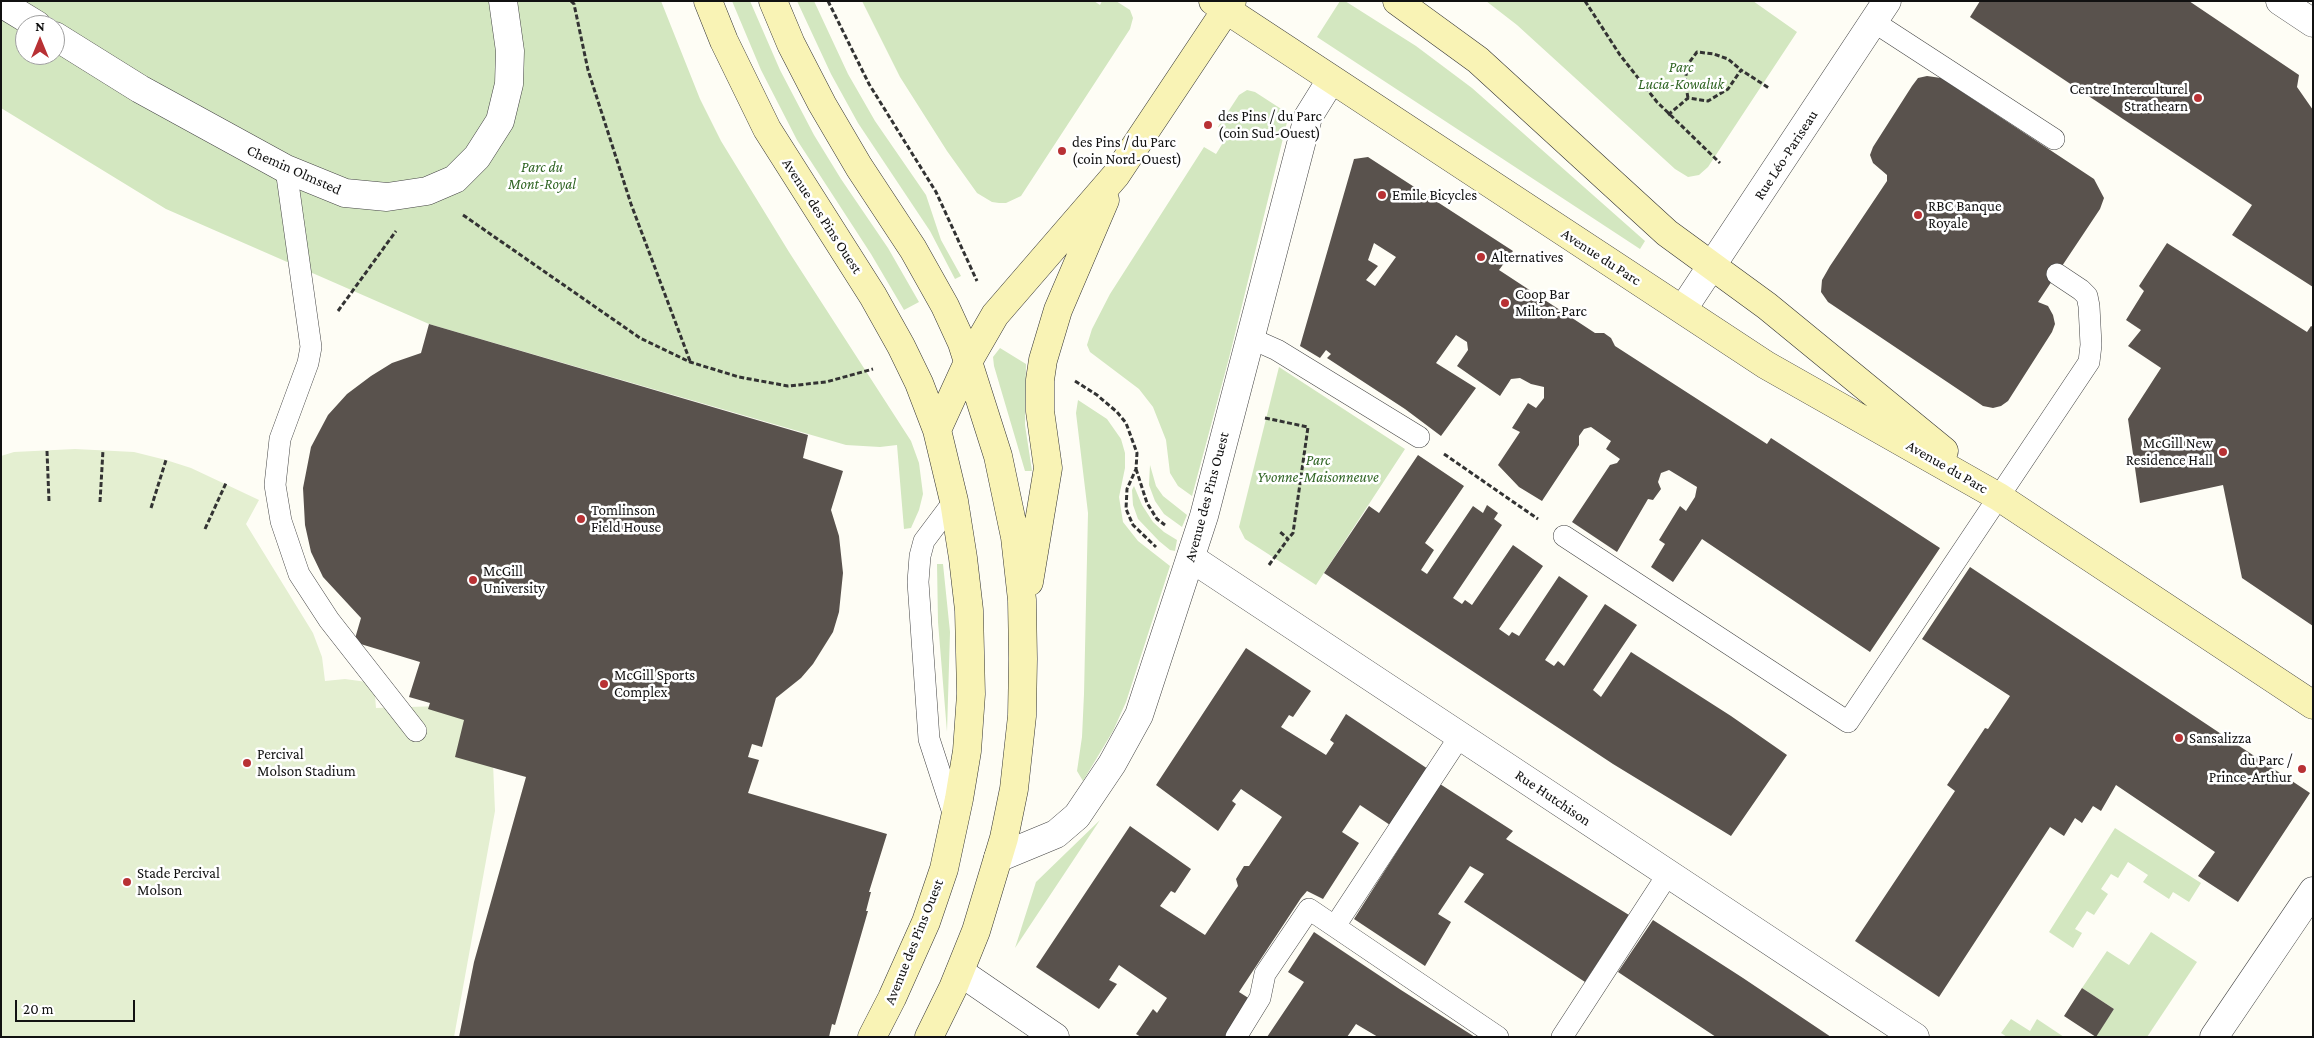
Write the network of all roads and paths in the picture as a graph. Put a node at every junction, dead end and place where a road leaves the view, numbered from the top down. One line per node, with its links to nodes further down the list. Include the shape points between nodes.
1 (503, 1): 24 (street, Chemin Olmsted, via 509,84 500,121 477,157 455,179)
2 (571, 1): 32 (path, via 588,70 631,204)
3 (708, 1): 36 (main road, Avenue des Pins Ouest, via 767,128 901,346)
4 (774, 1): 31 (main road, via 791,44 822,104 917,256 945,306)
5 (828, 1): 27 (path, via 869,84 936,192)
6 (1397, 1): 25 (main road, Avenue du Parc, via 1478,60 1667,233)
7 (1585, 1): 19 (path, via 1620,55)
8 (2280, 1): 13 (street)
9 (1, 3): 12 (street)
10 (1224, 4): 16 (main road, Avenue du Parc); 23 (main road)
11 (1881, 12): 20 (lane); 25 (street, Rue Léo-Pariseau)
12 (21, 15)
13 (2313, 23)
14 (65, 42): 22 (street, Chemin Olmsted, via 140,89)
15 (1741, 70): 17 (path); 18 (path, via 1728,89 1708,101); 18 (path, via 1728,59 1697,52 1688,64 1685,81)
16 (1331, 80): 28 (main road, Avenue du Parc); 30 (street, Avenue des Pins Ouest, via 1308,117)
17 (1769, 88)
18 (1688, 98): 19 (path)
19 (1668, 115): 21 (path)
20 (2054, 139)
21 (1720, 163)
22 (286, 169): 24 (street, Chemin Olmsted, via 345,193 387,197); 58 (lane, via 311,347 280,439 275,485 281,521 299,574 329,620)
23 (1116, 175): 31 (main road, via 995,315); 56 (main road, via 1058,310 1043,360 1040,410 1048,468)
24 (427, 191): 29 (path); 32 (path, via 640,338)
25 (1712, 266): 28 (street, Rue Léo-Pariseau); 43 (main road, Avenue du Parc, via 1795,328)
26 (2057, 274): 43 (lane, via 2087,296 2091,356)
27 (976, 278)
28 (1683, 309): 43 (main road, Avenue du Parc, via 1766,365)
29 (333, 318)
30 (1250, 338): 37 (lane, via 1277,350); 54 (street, Avenue des Pins Ouest)
31 (969, 360): 36 (main road); 56 (main road, via 1011,515)
32 (690, 362): 33 (path, via 739,377 788,386 826,382)
33 (873, 368)
34 (1071, 378): 41 (path, via 1097,395 1126,423 1135,443)
35 (1259, 417): 52 (path, via 1308,427 1293,533)
36 (937, 430): 45 (main road, Avenue des Pins Ouest)
37 (1419, 437): 51 (path)
38 (103, 450): 46 (path)
39 (47, 451): 44 (path)
40 (166, 460): 47 (path)
41 (1136, 469): 48 (path, via 1147,503 1157,519); 53 (path, via 1127,489 1126,509 1140,533)
42 (226, 483): 49 (path)
43 (1999, 497): 51 (lane, via 1848,722); 57 (main road, Avenue du Parc)
44 (49, 501)
45 (954, 501): 60 (main road, Avenue des Pins Ouest, via 968,602 971,668 968,742); 60 (lane, via 924,541 918,582 929,739)
46 (100, 502)
47 (151, 508)
48 (1168, 527)
49 (205, 530)
50 (1279, 532): 52 (path)
51 (1564, 536)
52 (1288, 539): 55 (path)
53 (1160, 550)
54 (1191, 558): 59 (street, Rue Hutchison); 61 (street, Avenue des Pins Ouest, via 1139,714 1098,786 1077,816 1056,834)
55 (1269, 565)
56 (1023, 624): 61 (main road, via 1019,747 1011,805)
57 (2313, 706)
58 (416, 731)
59 (1460, 736): 62 (street, Rue Hutchison); 64 (lane)
60 (955, 819): 66 (main road, Avenue des Pins Ouest, via 944,869 926,922)
61 (998, 858): 65 (main road)
62 (1668, 874): 71 (lane); 72 (street, Rue Hutchison)
63 (2313, 891): 73 (street)
64 (1334, 926): 69 (lane, via 1309,909 1265,974 1260,998); 70 (lane)
65 (960, 972): 67 (main road); 68 (street)
66 (872, 1037)
67 (928, 1037)
68 (1055, 1037)
69 (1236, 1037)
70 (1498, 1037)
71 (1562, 1037)
72 (1915, 1037)
73 (2214, 1037)

